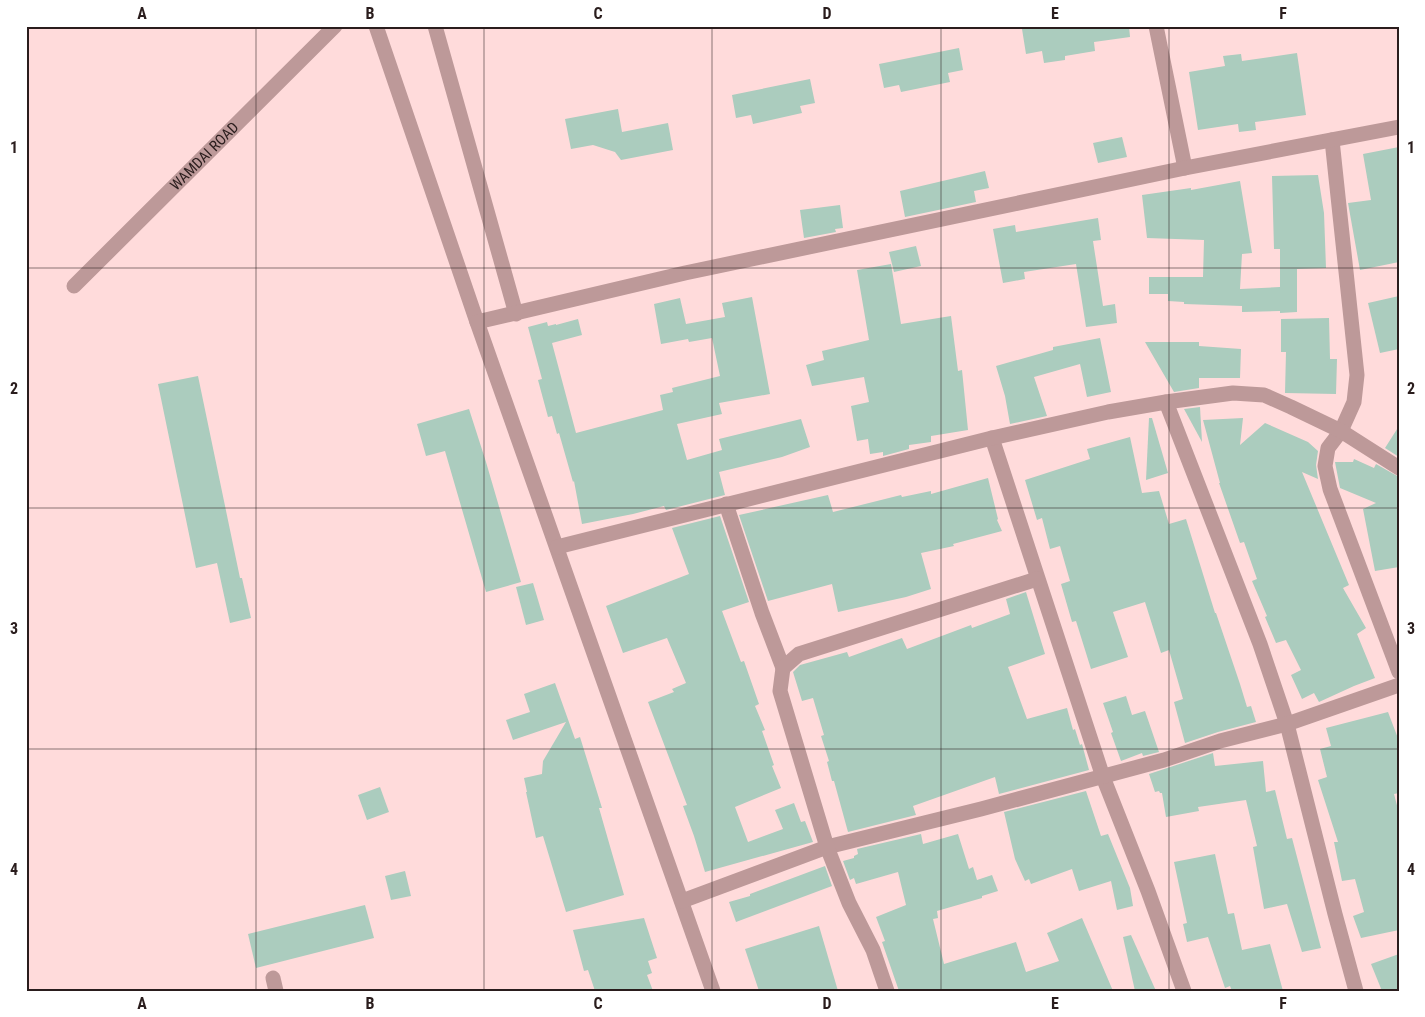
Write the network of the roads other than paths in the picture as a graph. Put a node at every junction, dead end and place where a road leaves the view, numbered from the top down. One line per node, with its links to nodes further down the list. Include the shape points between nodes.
1 (335, 26): 8 (street, WAMDAI ROAD)
2 (376, 26): 10 (street)
3 (435, 26): 9 (street)
4 (1156, 26): 7 (street)
5 (1399, 127): 6 (street)
6 (1332, 140): 7 (street); 12 (street, via 1357,375 1354,402)
7 (1185, 168): 9 (street, via 686,273)
8 (74, 286)
9 (516, 314): 10 (street)
10 (477, 322): 16 (street)
11 (1166, 402): 12 (street, via 1233,394 1264,395); 13 (street); 21 (street, via 1260,644)
12 (1341, 431): 14 (street); 19 (street, via 1328,448 1325,466 1330,489)
13 (992, 438): 15 (street); 17 (street)
14 (1399, 468)
15 (726, 504): 16 (street); 18 (street)
16 (557, 547): 24 (street)
17 (1037, 579): 18 (street, via 799,654); 22 (street)
18 (783, 668): 23 (street, via 780,691)
19 (1399, 672)
20 (1399, 685): 21 (street)
21 (1287, 724): 22 (street); 28 (street)
22 (1103, 777): 23 (street); 27 (street)
23 (827, 848): 24 (street); 26 (street, via 849,903 873,950)
24 (682, 901): 25 (street)
25 (712, 991)
26 (887, 991)
27 (1184, 991)
28 (1356, 991)

